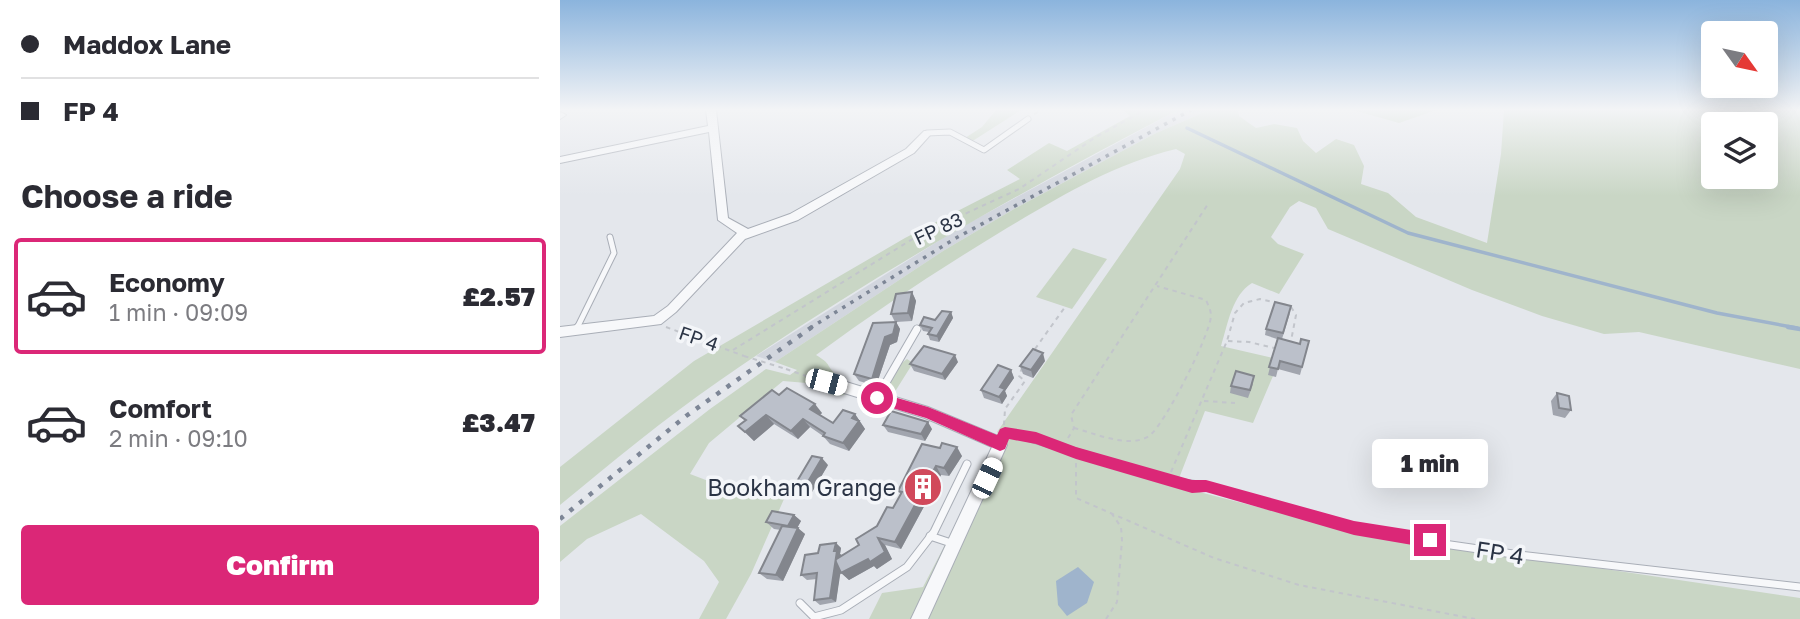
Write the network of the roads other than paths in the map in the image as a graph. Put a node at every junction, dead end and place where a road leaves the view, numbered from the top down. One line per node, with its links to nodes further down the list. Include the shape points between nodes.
1 (661, 139): 6 (street)
2 (714, 139): 7 (street, via 723,220)
3 (921, 139): 7 (street, via 910,151 794,217)
4 (962, 139): 5 (lane, via 984,150)
5 (1000, 139)
6 (560, 160)
7 (745, 233): 10 (street, via 654,323)
8 (610, 237): 10 (lane, via 614,253)
9 (917, 329): 13 (lane)
10 (576, 330): 11 (street)
11 (560, 332)
12 (820, 380): 13 (street)
13 (877, 398): 14 (street, via 993,440)
14 (1002, 439): 17 (street); 18 (lane, FP 4, via 1036,438 1168,480 1206,486 1354,528 1557,561)
15 (967, 464): 16 (lane)
16 (930, 536): 17 (lane); 19 (lane, via 907,567 843,608 821,618 808,614)
17 (956, 544): 20 (street)
18 (1800, 587)
19 (800, 603)
20 (919, 619)

